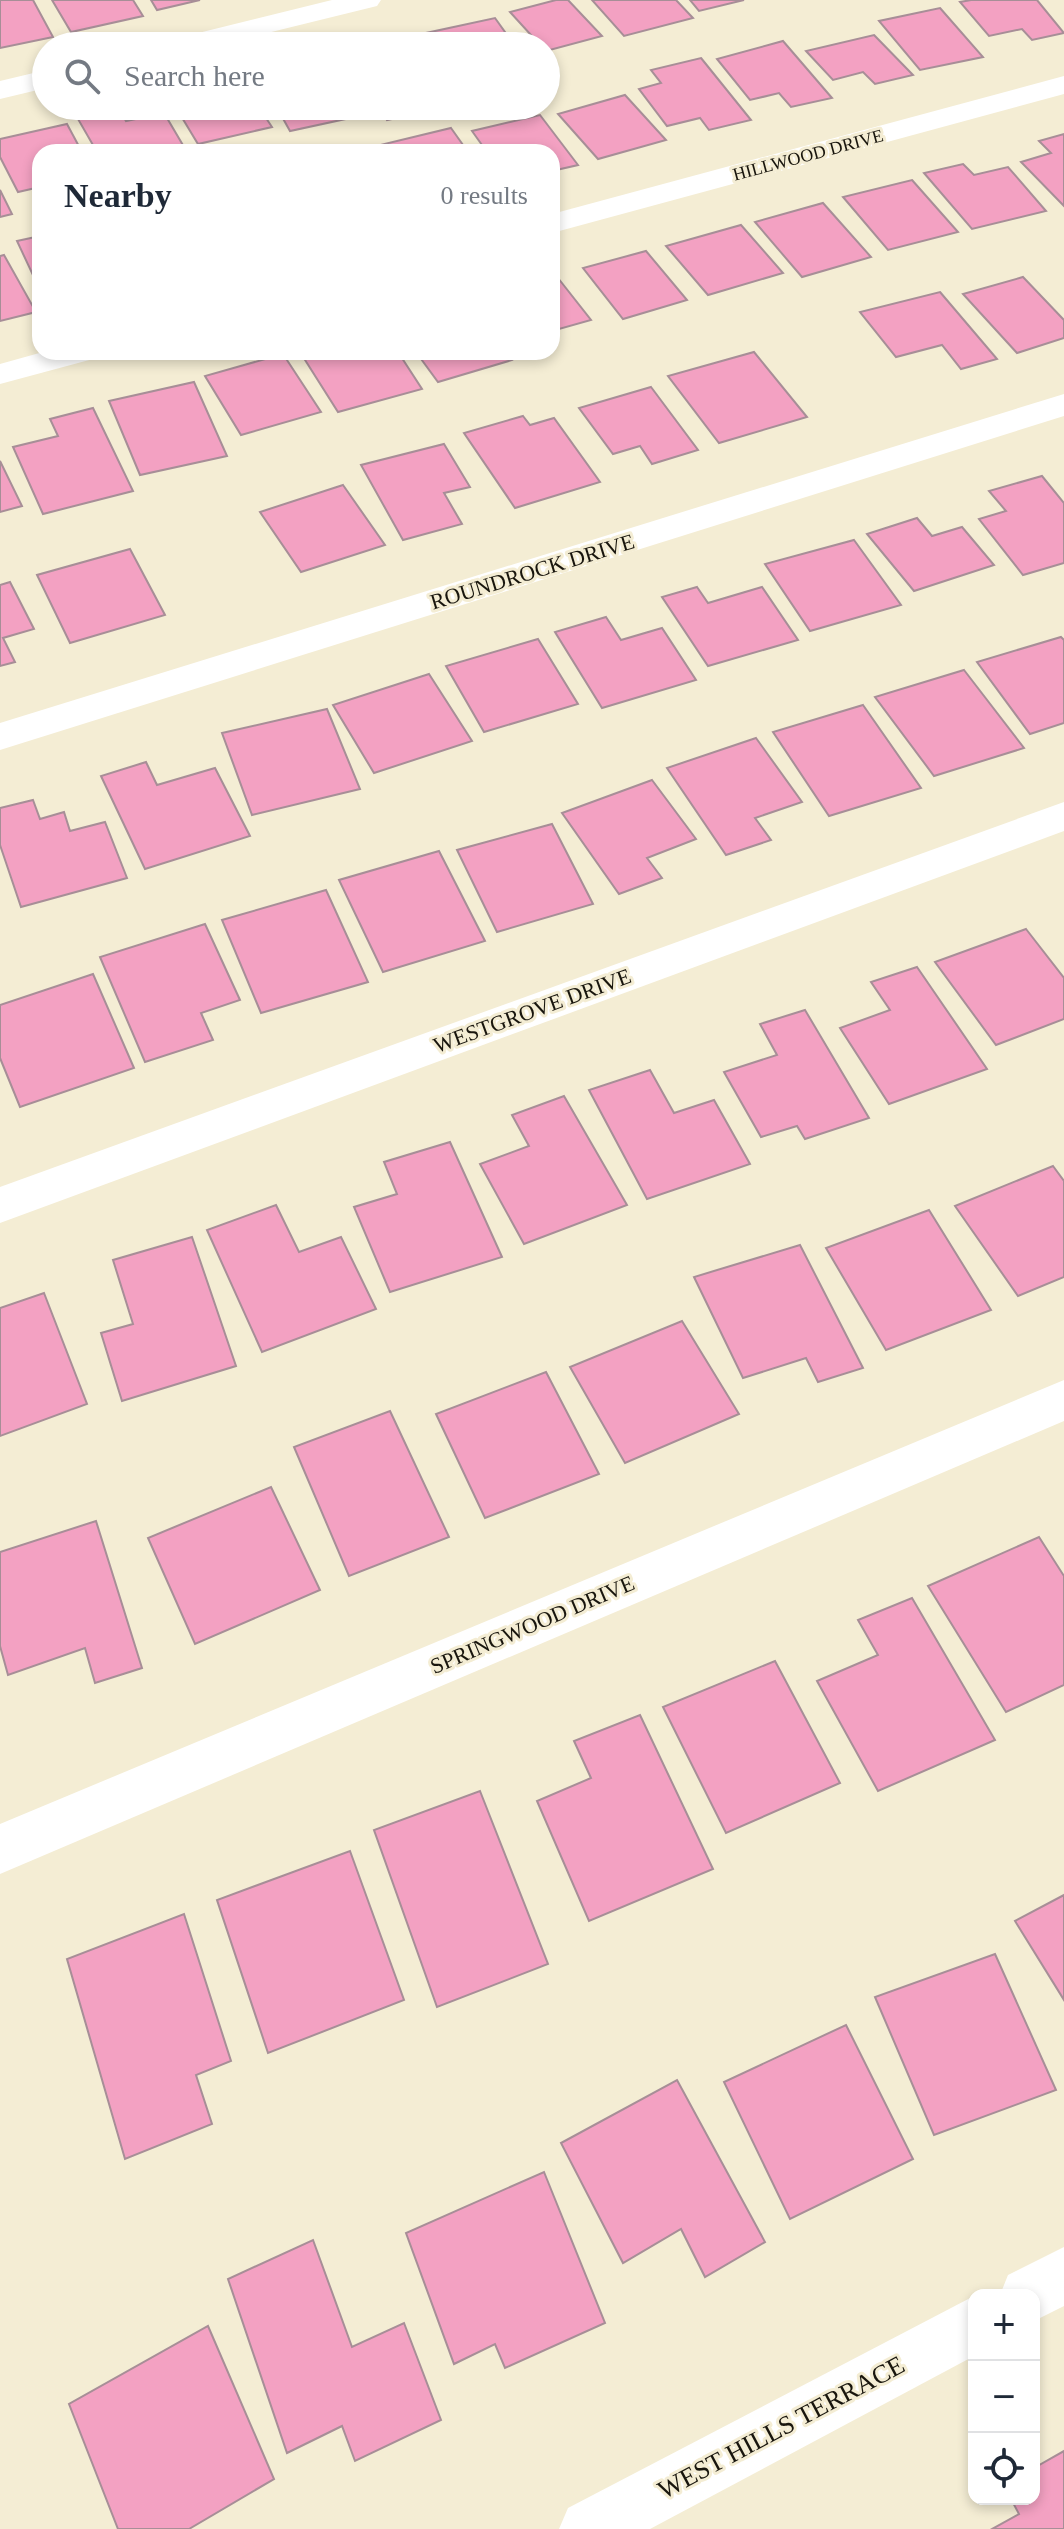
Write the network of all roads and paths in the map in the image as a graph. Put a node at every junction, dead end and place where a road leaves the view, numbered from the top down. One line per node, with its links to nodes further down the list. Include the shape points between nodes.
1 (367, 0): 2 (street)
2 (237, 32)
3 (32, 82): 5 (street)
4 (1064, 85): 6 (street, HILLWOOD DRIVE)
5 (0, 90)
6 (560, 222)
7 (52, 360): 8 (street)
8 (0, 374)
9 (1059, 413): 10 (street, ROUNDROCK DRIVE)
10 (0, 737)
11 (1064, 816): 12 (street, WESTGROVE DRIVE)
12 (0, 1205)
13 (1064, 1400): 14 (street, SPRINGWOOD DRIVE)
14 (0, 1849)
15 (1064, 2275): 16 (street)
16 (1039, 2289)
17 (968, 2328): 18 (street, WEST HILLS TERRACE)
18 (589, 2529)

